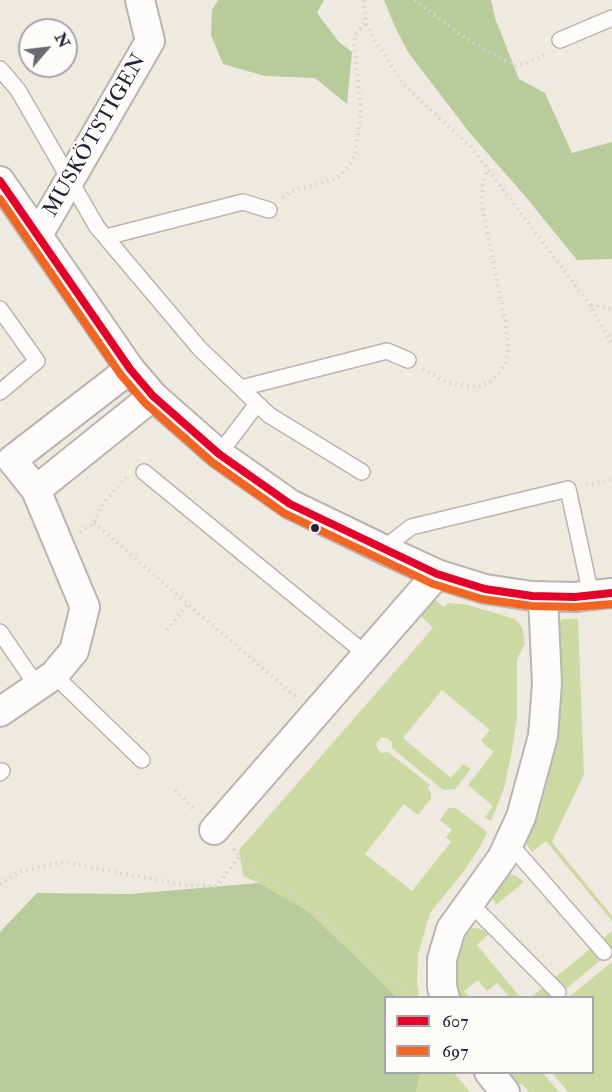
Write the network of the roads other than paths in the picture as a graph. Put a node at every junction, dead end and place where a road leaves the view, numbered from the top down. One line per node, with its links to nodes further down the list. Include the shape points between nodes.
1 (140, 0): 6 (street, MUSKÖTSTIGEN, via 150,41)
2 (612, 18): 3 (lane)
3 (560, 40)
4 (0, 69): 6 (lane, via 18,90)
5 (0, 181): 8 (street)
6 (70, 181): 8 (street, MUSKÖTSTIGEN); 9 (lane)
7 (269, 210): 9 (lane, via 243,202)
8 (38, 235): 12 (street)
9 (106, 237): 13 (lane, via 200,349)
10 (0, 309): 14 (lane, via 37,361)
11 (408, 360): 13 (lane, via 387,351)
12 (130, 369): 15 (street); 20 (street, via 12,460)
13 (241, 388): 16 (lane)
14 (0, 392)
15 (153, 396): 17 (street); 20 (street)
16 (257, 404): 17 (lane); 19 (lane)
17 (219, 454): 21 (street, via 290,504)
18 (144, 472): 26 (lane)
19 (362, 472)
20 (23, 481): 27 (street, via 59,544 85,607 74,651)
21 (383, 549): 22 (street); 23 (lane, via 411,526 568,489)
22 (437, 574): 24 (street, via 485,589); 26 (street)
23 (602, 594): 24 (street)
24 (543, 596): 31 (street, via 547,684 543,736 521,817)
25 (0, 632): 27 (lane)
26 (367, 655): 30 (street)
27 (46, 681): 28 (street); 29 (lane)
28 (0, 712)
29 (142, 760)
30 (214, 830)
31 (509, 843): 32 (street); 33 (lane)
32 (470, 903): 34 (lane); 35 (street, via 451,929 442,959)
33 (604, 952)
34 (558, 992)
35 (444, 996)
36 (491, 1074): 37 (street)
37 (505, 1092)

